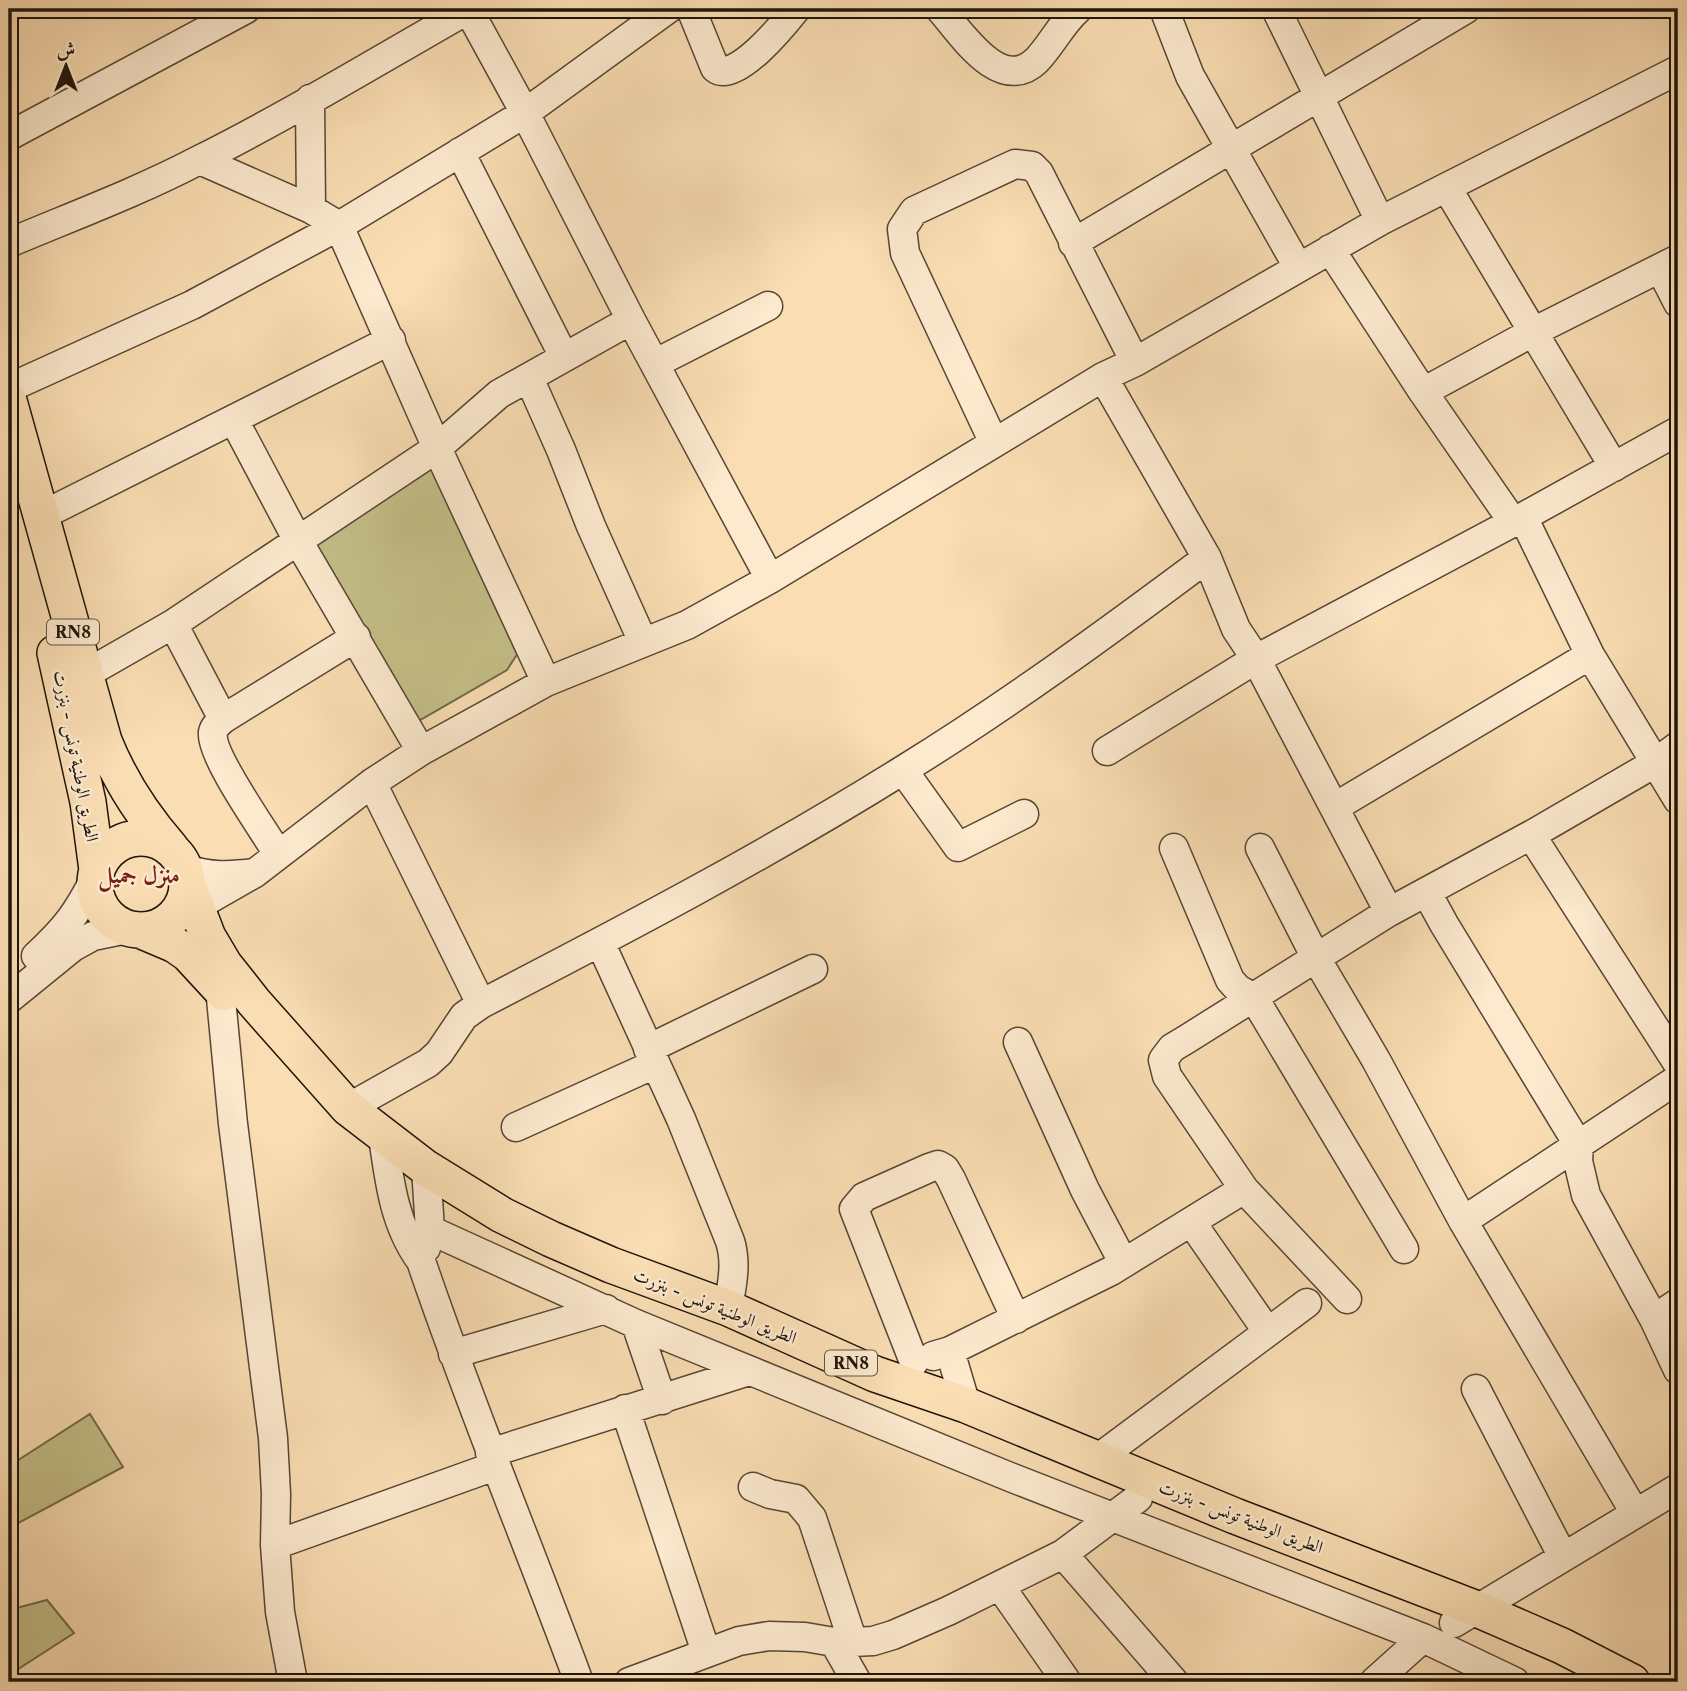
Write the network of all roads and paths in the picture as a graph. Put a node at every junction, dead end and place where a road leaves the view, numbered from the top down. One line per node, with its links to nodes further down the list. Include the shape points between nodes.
1 (246, 9): 11 (street)
2 (468, 9): 14 (street); 15 (street)
3 (668, 9): 15 (street)
4 (691, 9): 5 (street, via 718,72 741,65)
5 (796, 9)
6 (940, 9): 7 (street, via 988,64 1005,71 1026,68 1036,60)
7 (1078, 9)
8 (1164, 9): 17 (street, via 1190,76)
9 (1276, 9): 13 (street)
10 (1466, 9): 13 (street)
11 (200, 20): 16 (street)
12 (1678, 70): 20 (street)
13 (1319, 97): 17 (street); 22 (street)
14 (310, 99): 19 (street); 21 (street)
15 (525, 113): 18 (street); 31 (street)
16 (9, 136)
17 (1230, 148): 25 (street); 28 (street)
18 (460, 152): 23 (street); 34 (street)
19 (200, 160): 21 (street); 24 (street)
20 (1447, 188): 22 (street); 32 (street)
21 (311, 209): 23 (street)
22 (1380, 221): 26 (street)
23 (339, 226): 33 (street); 39 (street, via 192,304)
24 (9, 243)
25 (1073, 243): 35 (street); 44 (street, via 1039,173 1023,164 914,211 902,229 905,253)
26 (1330, 249): 28 (street); 40 (street)
27 (1669, 264): 29 (street); 32 (street)
28 (1298, 267): 35 (street)
29 (1678, 303)
30 (768, 306): 36 (street)
31 (631, 320): 34 (street); 36 (street)
32 (1533, 332): 40 (street); 46 (street)
33 (391, 340): 42 (street); 45 (street)
34 (564, 357): 38 (street)
35 (1135, 362): 37 (street)
36 (656, 363): 52 (street)
37 (1103, 377): 44 (street); 51 (street)
38 (529, 378): 45 (street, via 499,394); 55 (street)
39 (9, 388)
40 (1423, 392): 49 (street)
41 (9, 401): 48 (main road, الطريق الوطنية تونس - بنزرت / RN8)
42 (233, 420): 48 (street); 50 (street)
43 (1678, 431): 46 (street)
44 (994, 443): 52 (street)
45 (438, 448): 50 (street); 59 (street)
46 (1614, 467): 49 (street)
47 (9, 481): 75 (main road, الطريق الوطنية تونس - بنزرت / RN8, via 64,688 88,802)
48 (41, 516): 58 (main road, الطريق الوطنية تونس - بنزرت / RN8)
49 (1518, 520): 56 (street); 57 (street)
50 (298, 539): 53 (street); 54 (street)
51 (1207, 558): 57 (street, via 1236,629); 65 (street, via 1058,669)
52 (770, 579): 55 (street, via 687,625)
53 (173, 624): 58 (street); 60 (street)
54 (356, 637): 60 (street); 62 (street)
55 (643, 642): 59 (street)
56 (1590, 655): 64 (street); 68 (street)
57 (1256, 660): 63 (street); 68 (street)
58 (84, 675): 77 (main road, الطريق الوطنية تونس - بنزرت / RN8, via 115,769 157,832)
59 (546, 682): 62 (street)
60 (223, 719): 73 (street, via 212,734 215,748)
61 (1678, 746): 64 (street)
62 (421, 751): 66 (street)
63 (1107, 751)
64 (1655, 763): 67 (street); 70 (street)
65 (903, 770): 69 (street, via 958,847); 79 (street)
66 (372, 783): 73 (street); 86 (street)
67 (1678, 800)
68 (1335, 807): 78 (street)
69 (1024, 814)
70 (1531, 835): 76 (street); 89 (street)
71 (1174, 848): 84 (street, via 1223,968 1238,989)
72 (1261, 848): 80 (street)
73 (278, 855): 74 (street)
74 (255, 873): 77 (street); 77 (street, via 203,875)
75 (96, 874): 77 (main road, RN8, via 96,894 113,921); 77 (main road, RN8, via 104,856 128,839 158,841); 82 (street, via 62,932)
76 (1427, 892): 78 (street); 93 (street)
77 (168, 898): 83 (main road, الطريق الوطنية تونس - بنزرت / RN8, via 175,945); 85 (street, via 73,947); 91 (main road, الطريق الوطنية تونس - بنزرت / RN8, via 208,937 254,1003)
78 (1389, 912): 80 (street)
79 (600, 942): 86 (street); 88 (street)
80 (1316, 958): 84 (street); 97 (street)
81 (813, 969): 88 (street)
82 (9, 980)
83 (220, 988): 94 (main road, الطريق الوطنية تونس - بنزرت / RN8, via 257,1036 327,1111); 129 (street, via 272,1438)
84 (1254, 998): 96 (street, via 1172,1048 1164,1060 1167,1076); 100 (street)
85 (9, 999)
86 (481, 1004): 91 (street, via 464,1016 428,1063)
87 (1018, 1042): 102 (street)
88 (652, 1056): 92 (street); 106 (street, via 734,1254)
89 (1678, 1064)
90 (1678, 1079): 93 (street)
91 (348, 1108): 94 (main road, الطريق الوطنية تونس - بنزرت / RN8)
92 (516, 1127)
93 (1579, 1146): 97 (street); 109 (street, via 1586,1195)
94 (385, 1150): 95 (main road, الطريق الوطنية تونس - بنزرت / RN8); 101 (street, via 396,1209)
95 (427, 1182): 99 (street); 106 (main road, الطريق الوطنية تونس - بنزرت / RN8, via 611,1265); 122 (main road, الطريق الوطنية تونس - بنزرت / RN8, via 537,1255 603,1284)
96 (1244, 1189): 98 (street); 103 (street)
97 (1463, 1221): 128 (street)
98 (1192, 1223): 102 (street); 111 (street)
99 (430, 1230): 101 (street); 107 (street)
100 (1404, 1250)
101 (421, 1261): 113 (street)
102 (1123, 1262): 108 (street)
103 (1347, 1299)
104 (1307, 1303): 111 (street)
105 (1678, 1304): 109 (street)
106 (728, 1308): 117 (main road, الطريق الوطنية تونس - بنزرت / RN8)
107 (606, 1309): 110 (street); 113 (street)
108 (1016, 1319): 112 (street); 114 (street, via 951,1179 938,1165 929,1168 864,1197 853,1209)
109 (1654, 1319): 115 (street)
110 (636, 1324): 116 (street); 119 (street)
111 (1267, 1331): 124 (street)
112 (950, 1351): 114 (street); 120 (street)
113 (453, 1354): 123 (street)
114 (914, 1362): 117 (street)
115 (1678, 1370)
116 (749, 1371): 119 (street); 127 (street)
117 (875, 1374): 120 (main road, الطريق الوطنية تونس - بنزرت / RN8)
118 (1476, 1389): 131 (street)
119 (662, 1400): 121 (street)
120 (966, 1405): 122 (main road, الطريق الوطنية تونس - بنزرت / RN8)
121 (625, 1409): 123 (street); 135 (street)
122 (1020, 1438): 124 (main road, الطريق الوطنية تونس - بنزرت / RN8); 127 (main road, الطريق الوطنية تونس - بنزرت / RN8)
123 (493, 1459): 129 (street); 137 (street)
124 (1096, 1460): 133 (main road, الطريق الوطنية تونس - بنزرت / RN8)
125 (753, 1487): 134 (street, via 796,1499 812,1518)
126 (1678, 1488): 128 (street)
127 (1125, 1508): 130 (street); 133 (main road, الطريق الوطنية تونس - بنزرت / RN8)
128 (1635, 1513): 131 (street)
129 (275, 1545): 136 (street, via 280,1612)
130 (1063, 1554): 132 (street); 141 (street)
131 (1563, 1556): 133 (street)
132 (1000, 1586): 134 (street, via 893,1635); 140 (street)
133 (1451, 1624): 142 (street); 143 (street); 144 (main road, الطريق الوطنية تونس - بنزرت / RN8); 145 (main road, الطريق الوطنية تونس - بنزرت / RN8, via 1562,1646)
134 (844, 1642): 135 (street, via 769,1636); 139 (street)
135 (706, 1652): 138 (street)
136 (293, 1682)
137 (579, 1682)
138 (629, 1682)
139 (857, 1682)
140 (1067, 1682)
141 (1174, 1682)
142 (1374, 1682)
143 (1515, 1682)
144 (1588, 1682)
145 (1632, 1682)

